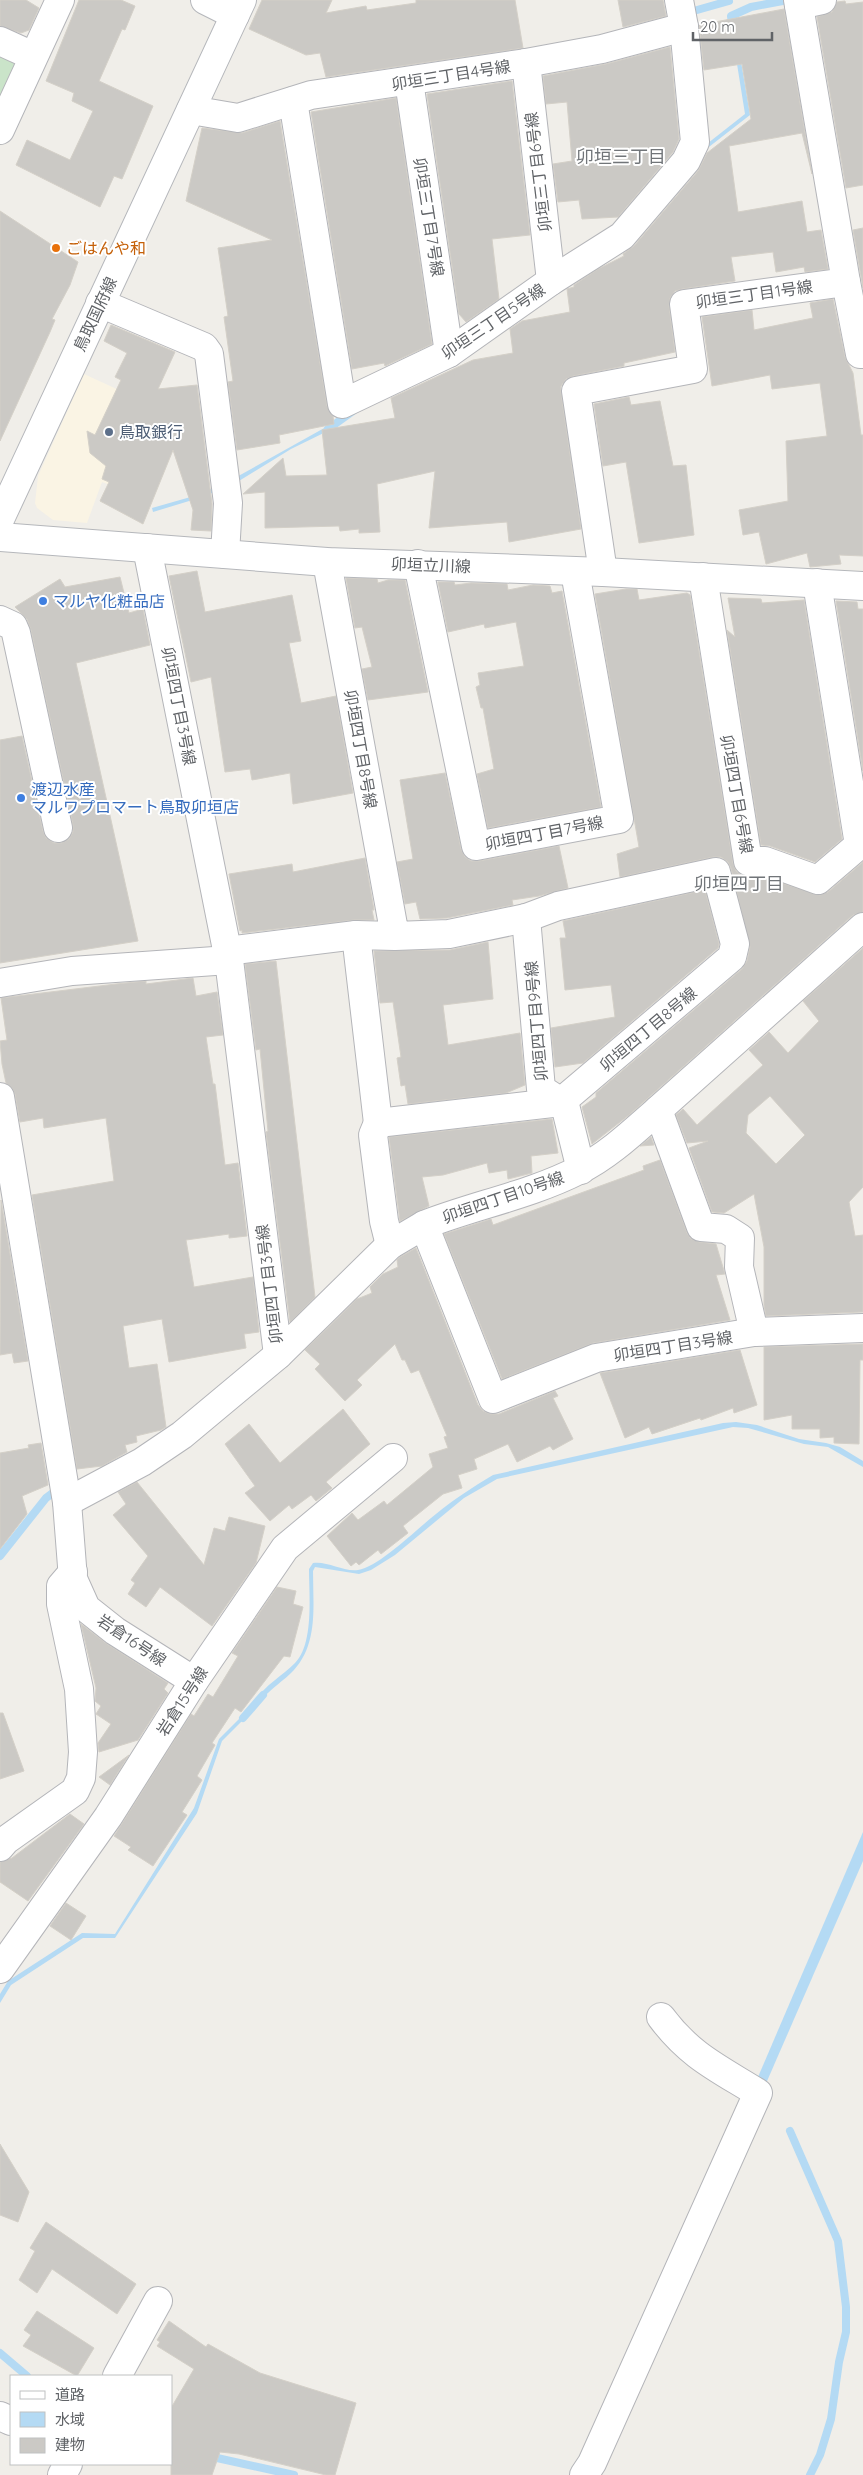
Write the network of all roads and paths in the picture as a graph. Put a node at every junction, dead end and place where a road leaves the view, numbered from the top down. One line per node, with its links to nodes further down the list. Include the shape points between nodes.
1 (60, 0): 8 (street)
2 (205, 0): 5 (street)
3 (679, 0): 6 (street)
4 (806, 2): 15 (street)
5 (239, 7): 12 (street, 鳥取国府線)
6 (684, 27): 9 (street, 卯垣三丁目4号線, via 602,49); 14 (street, 卯垣三丁目5号線, via 695,142 686,161 622,236)
7 (0, 41): 8 (street)
8 (33, 56): 13 (street)
9 (526, 63): 10 (street, 卯垣三丁目4号線); 14 (street, 卯垣三丁目6号線)
10 (408, 81): 11 (street, 卯垣三丁目4号線, via 311,95); 17 (street, 卯垣三丁目7号線)
11 (293, 101): 12 (street, 卯垣三丁目4号線, via 238,118); 17 (street, 卯垣三丁目5号線, via 342,404)
12 (191, 110): 16 (street, 鳥取国府線)
13 (0, 130)
14 (551, 281): 17 (street, 卯垣三丁目5号線)
15 (846, 282): 18 (street, via 860,354); 26 (street, 卯垣三丁目1号線, via 684,304 694,369 576,391)
16 (100, 303): 19 (street, 鳥取国府線); 22 (street, via 204,347 209,354 228,503)
17 (449, 353)
18 (863, 354)
19 (0, 519)
20 (0, 537): 21 (street, 卯垣立川線)
21 (147, 548): 22 (street, 卯垣立川線); 38 (street, 卯垣四丁目3号線)
22 (226, 554): 23 (street, 卯垣立川線)
23 (327, 562): 24 (street, 卯垣立川線); 37 (street, 卯垣四丁目8号線)
24 (418, 564): 25 (street, 卯垣立川線); 25 (street, 卯垣四丁目7号線, via 476,846 619,819)
25 (575, 572): 26 (street, 卯垣立川線)
26 (603, 572): 27 (street, 卯垣立川線)
27 (703, 576): 28 (street, 卯垣立川線); 32 (street, 卯垣四丁目6号線)
28 (817, 583): 29 (street, 卯垣立川線); 32 (street, 卯垣四丁目6号線, via 859,845 818,880 765,861)
29 (863, 586)
30 (0, 620): 31 (street, via 13,626 16,633)
31 (58, 828)
32 (748, 861): 33 (street)
33 (716, 872): 34 (street, via 558,906); 41 (street, 卯垣四丁目8号線, via 735,944 732,956)
34 (526, 918): 37 (street, via 449,934); 41 (street, 卯垣四丁目9号線, via 542,1089)
35 (863, 928): 42 (street, 卯垣四丁目10号線)
36 (356, 934): 37 (street); 38 (street); 43 (street)
37 (396, 936)
38 (228, 956): 39 (street); 49 (street, 卯垣四丁目3号線)
39 (0, 982)
40 (0, 1097): 51 (street, 岩倉16号線)
41 (561, 1102): 43 (street); 44 (street, via 566,1109)
42 (658, 1110): 44 (street, 卯垣四丁目10号線); 48 (street, via 701,1227 726,1229 740,1238 738,1267)
43 (378, 1122): 46 (street, via 373,1134)
44 (581, 1170): 45 (street, 卯垣四丁目10号線, via 532,1190)
45 (424, 1225): 46 (street, 卯垣四丁目3号線); 48 (street, 卯垣四丁目3号線, via 493,1400 596,1358)
46 (390, 1245): 49 (street, 卯垣四丁目3号線)
47 (863, 1328): 48 (street, 卯垣四丁目3号線)
48 (754, 1332)
49 (278, 1355): 51 (street, via 182,1435 142,1462)
50 (393, 1458): 53 (street, 岩倉15号線, via 285,1548)
51 (67, 1502): 52 (street, 岩倉16号線)
52 (73, 1572): 53 (street, 岩倉16号線, via 86,1608 115,1631); 54 (street, via 61,1586 61,1604 79,1689 83,1752 81,1778)
53 (194, 1681): 55 (street, 岩倉15号線)
54 (75, 1791): 55 (street); 56 (street)
55 (108, 1817): 57 (street, 岩倉15号線)
56 (0, 1847)
57 (0, 1969)
58 (661, 2017): 61 (street, via 674,2035 702,2060 758,2093)
59 (158, 2301): 60 (street)
60 (117, 2375)
61 (584, 2475)

